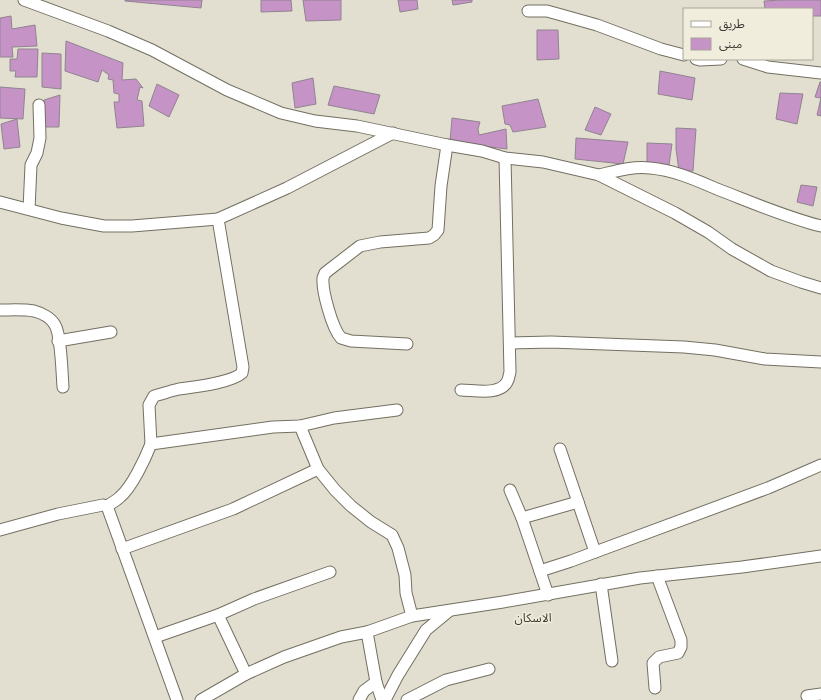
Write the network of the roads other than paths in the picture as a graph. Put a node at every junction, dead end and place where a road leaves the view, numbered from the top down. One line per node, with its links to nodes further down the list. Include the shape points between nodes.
1 (24, 0): 7 (street, via 152,50 227,90 281,114)
2 (528, 11): 3 (street, via 547,11 597,25)
3 (683, 56)
4 (746, 60): 5 (street, via 768,67)
5 (821, 73)
6 (39, 105): 12 (street, via 40,138 31,165)
7 (393, 133): 8 (street); 13 (street, via 287,188)
8 (447, 145): 9 (street); 19 (street, via 438,230 434,235 429,238 360,246 325,273 323,278 333,327 341,338 351,341)
9 (505, 158): 10 (street, via 543,162); 20 (street)
10 (599, 175): 14 (street, via 639,167 670,171); 15 (street, via 675,213 771,271)
11 (0, 202): 12 (street)
12 (29, 210): 13 (street, via 104,226)
13 (218, 219): 26 (street, via 231,288 242,373 206,385 154,396 149,405)
14 (821, 226)
15 (821, 288)
16 (0, 310): 18 (street, via 42,313 55,324)
17 (111, 332): 18 (street)
18 (58, 341): 22 (street)
19 (407, 344)
20 (510, 344): 21 (street, via 551,342 684,347 771,359); 23 (street, via 508,382 494,391)
21 (821, 362)
22 (63, 387)
23 (461, 390)
24 (397, 410): 25 (street, via 334,418)
25 (300, 426): 26 (street, via 273,427); 29 (street)
26 (151, 444): 32 (street, via 126,490)
27 (560, 449): 31 (street)
28 (821, 465): 36 (street, via 768,488)
29 (318, 469): 35 (street, via 233,509); 45 (street, via 351,506 392,535 405,575 406,593)
30 (510, 490): 33 (street)
31 (578, 502): 33 (street); 36 (street)
32 (107, 506): 34 (street, via 58,514); 35 (street)
33 (522, 518): 38 (street)
34 (0, 530)
35 (122, 549): 47 (street)
36 (595, 552): 38 (street)
37 (821, 556): 40 (street)
38 (540, 571): 42 (street)
39 (330, 572): 44 (street, via 254,599)
40 (657, 576): 41 (street); 52 (street, via 681,640 681,647 678,653 658,657 653,663)
41 (601, 584): 42 (street); 48 (street)
42 (548, 595): 43 (street)
43 (449, 610): 45 (street); 59 (street, via 426,630)
44 (218, 615): 47 (street); 50 (street)
45 (412, 616): 46 (street)
46 (367, 632): 50 (street, via 309,647); 51 (street)
47 (155, 637): 55 (street)
48 (612, 661)
49 (489, 669): 60 (street, via 446,680)
50 (246, 674): 56 (street)
51 (376, 682): 57 (street, via 364,691); 58 (street)
52 (655, 688)
53 (821, 694): 54 (street)
54 (807, 696)
55 (177, 700)
56 (201, 700)
57 (359, 700)
58 (382, 700)
59 (385, 700)
60 (407, 700)

